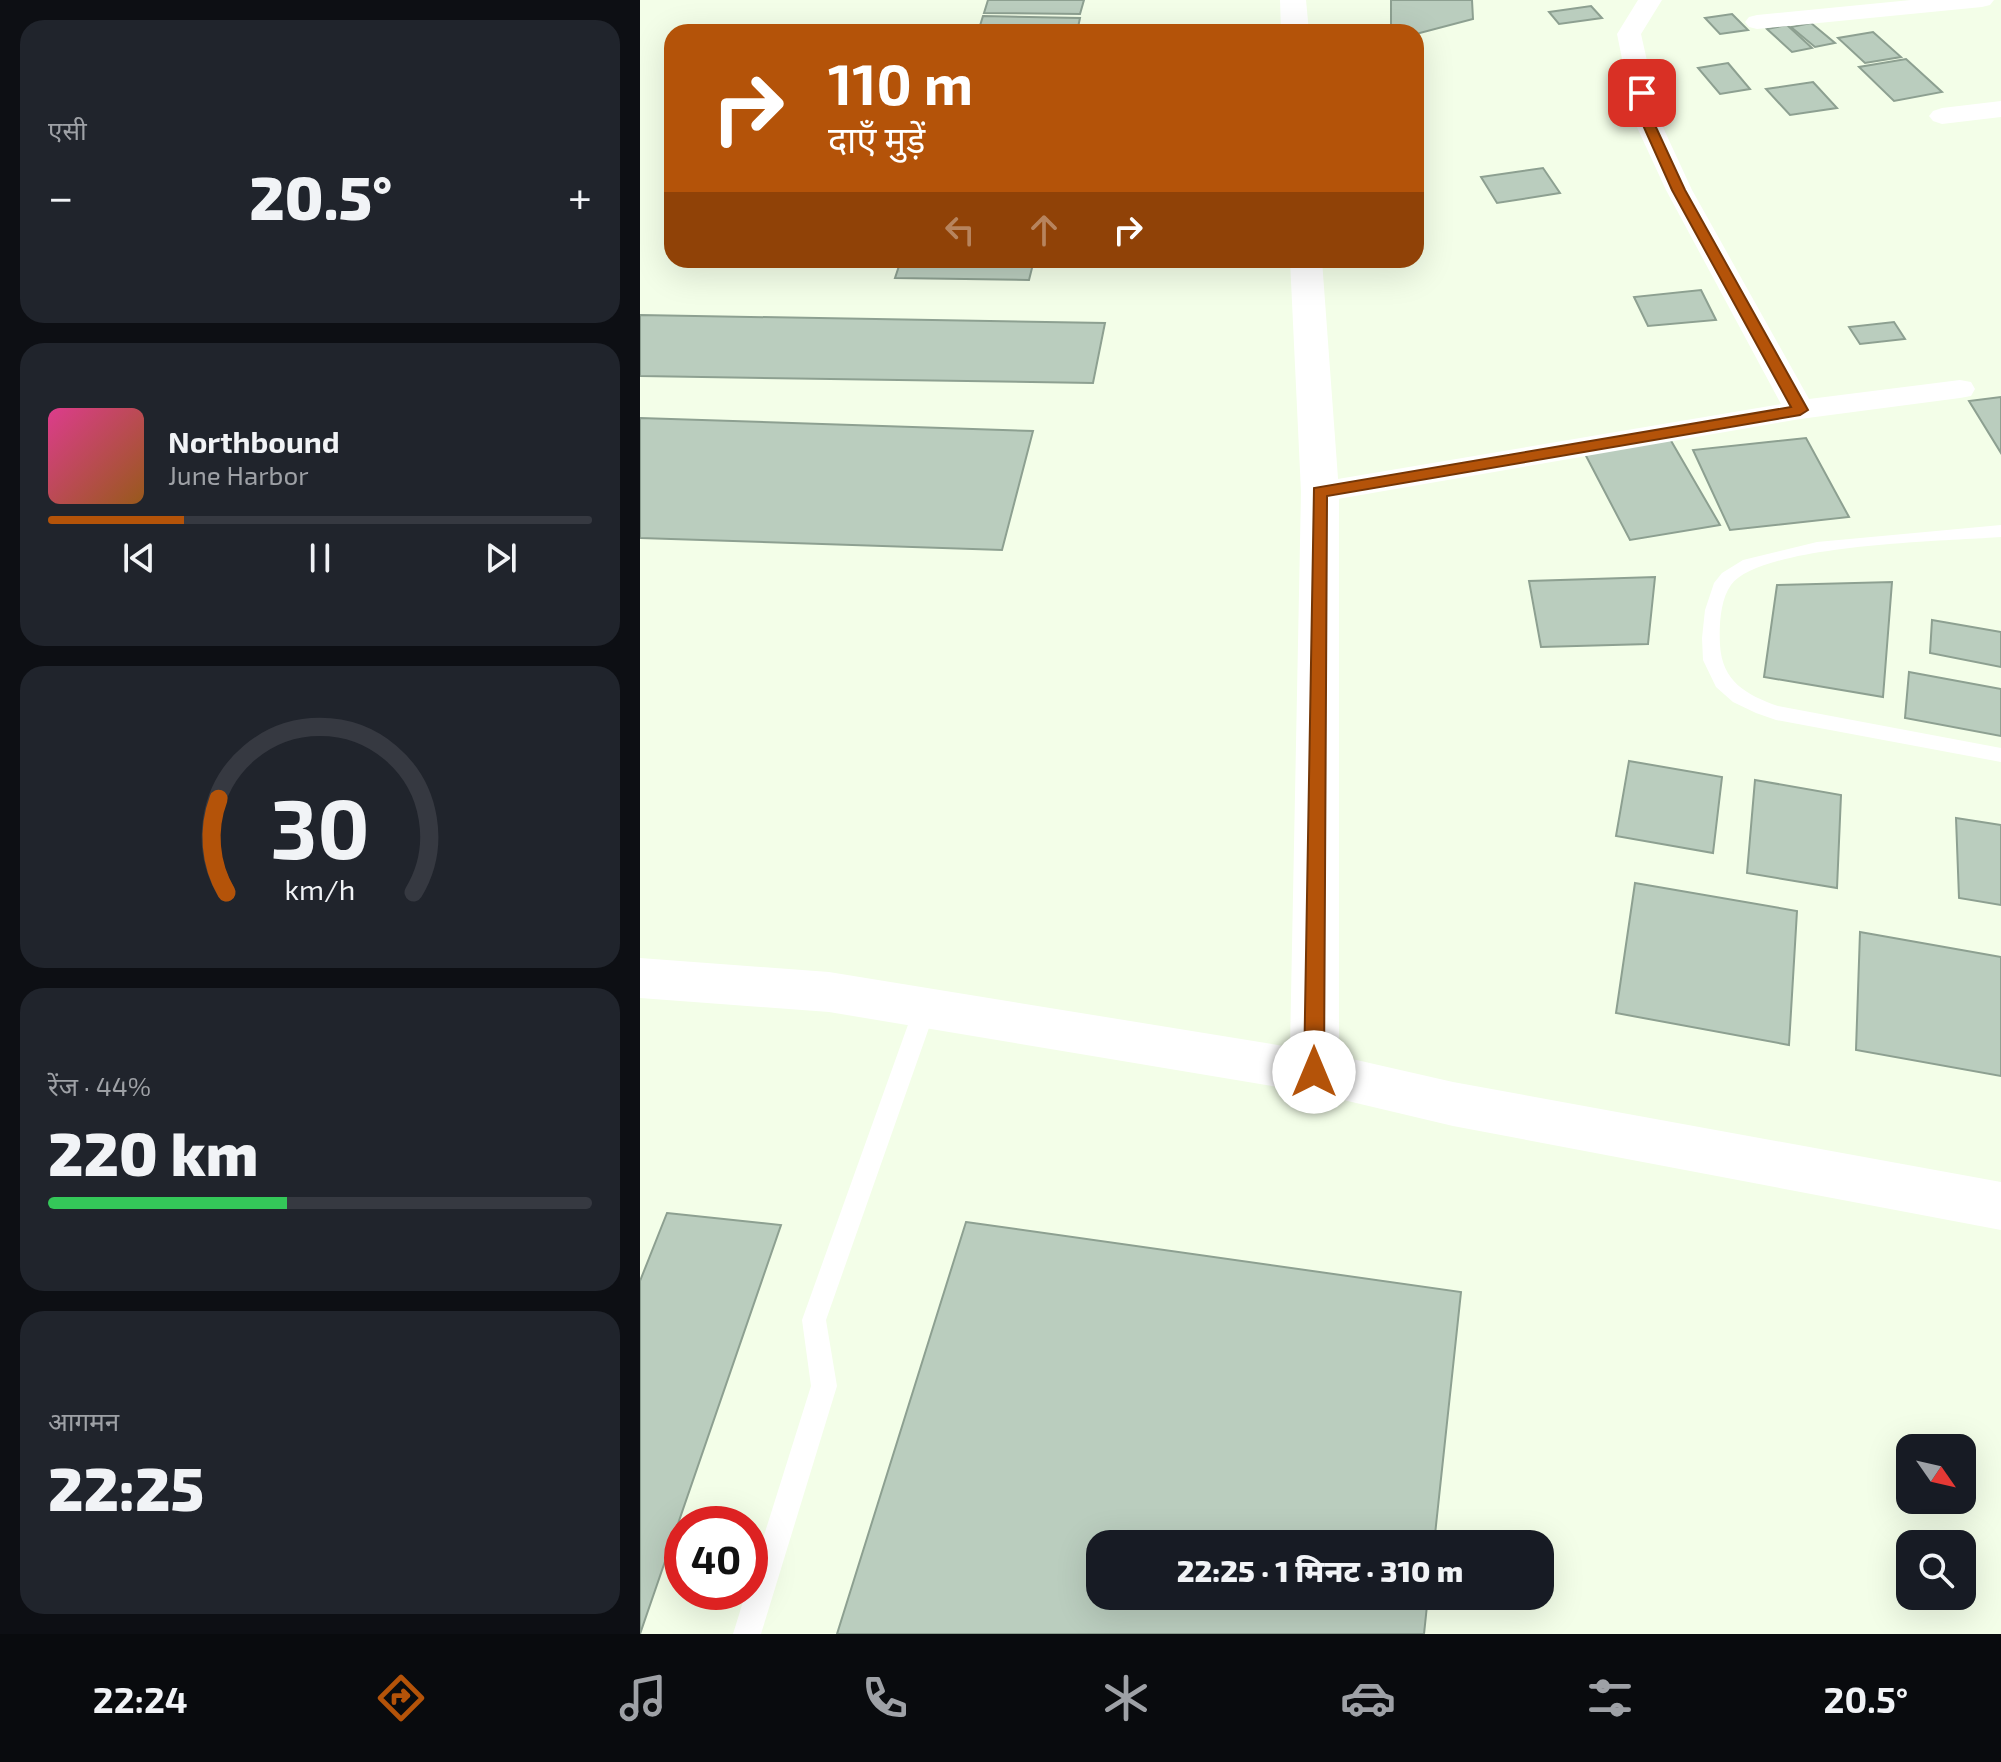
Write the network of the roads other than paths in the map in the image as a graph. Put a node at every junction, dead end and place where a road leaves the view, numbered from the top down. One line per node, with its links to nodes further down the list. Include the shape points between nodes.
1 (1293, 0): 5 (street)
2 (1650, 0): 10 (street, via 1629,34 1648,123)
3 (1982, 0): 4 (street)
4 (1757, 22)
5 (1294, 24)
6 (2001, 109): 7 (street)
7 (1942, 116)
8 (1306, 268): 11 (street)
9 (1960, 389): 10 (street)
10 (1800, 410): 11 (street)
11 (1320, 492): 16 (street)
12 (2001, 531): 13 (lane, via 1797,549 1759,559 1726,578 1710,620 1711,663 1724,686 1744,703)
13 (2001, 755)
14 (640, 978): 15 (street, via 829,992)
15 (925, 1008): 16 (street); 18 (lane, via 814,1320 824,1386)
16 (1314, 1072): 17 (street, via 1453,1104)
17 (2001, 1206)
18 (747, 1634)

